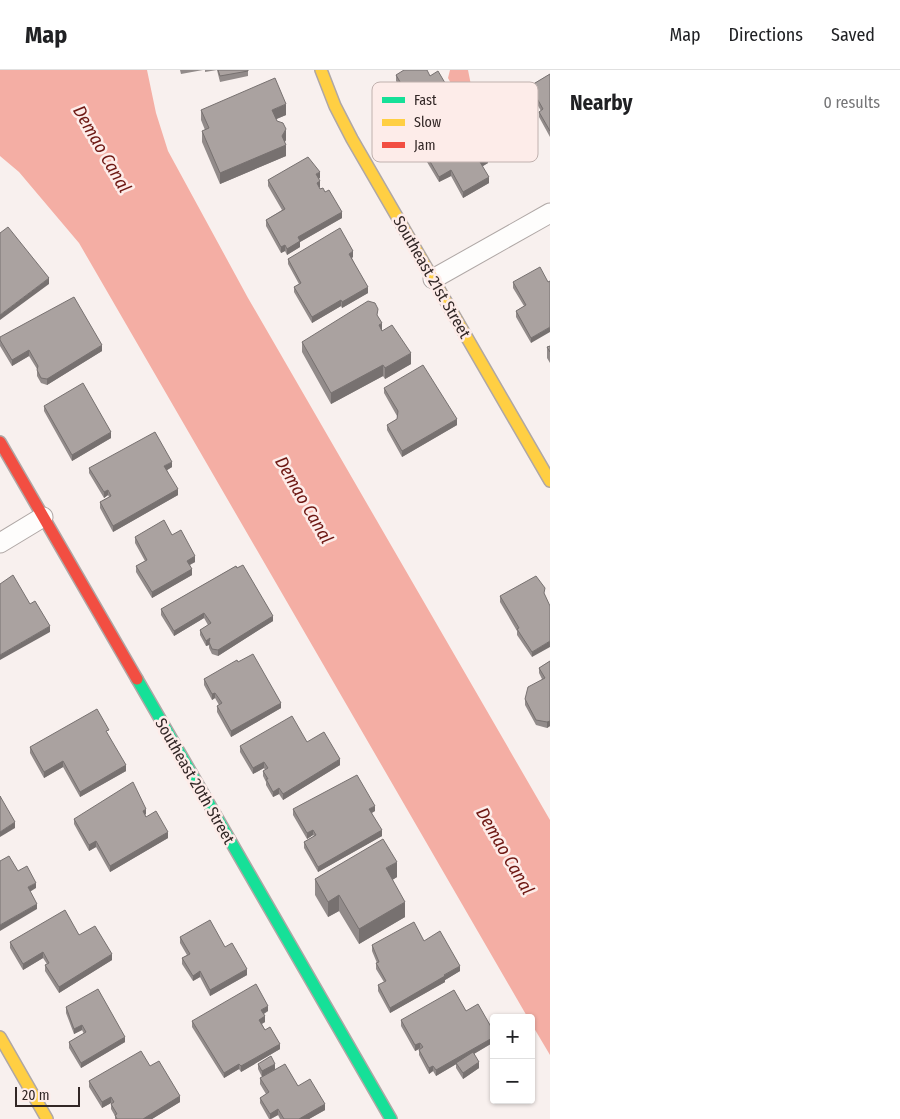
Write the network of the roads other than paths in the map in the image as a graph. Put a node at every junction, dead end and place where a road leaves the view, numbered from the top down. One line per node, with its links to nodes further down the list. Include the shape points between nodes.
1 (321, 70): 3 (street, Southeast 21st Street, via 352,139)
2 (550, 214): 3 (street)
3 (433, 279): 5 (street, Southeast 21st Street)
4 (0, 442): 6 (street, Southeast 20th Street)
5 (550, 481)
6 (43, 517): 7 (street); 10 (street, Southeast 20th Street)
7 (0, 542)
8 (0, 1037): 9 (street)
9 (47, 1119)
10 (391, 1119)

